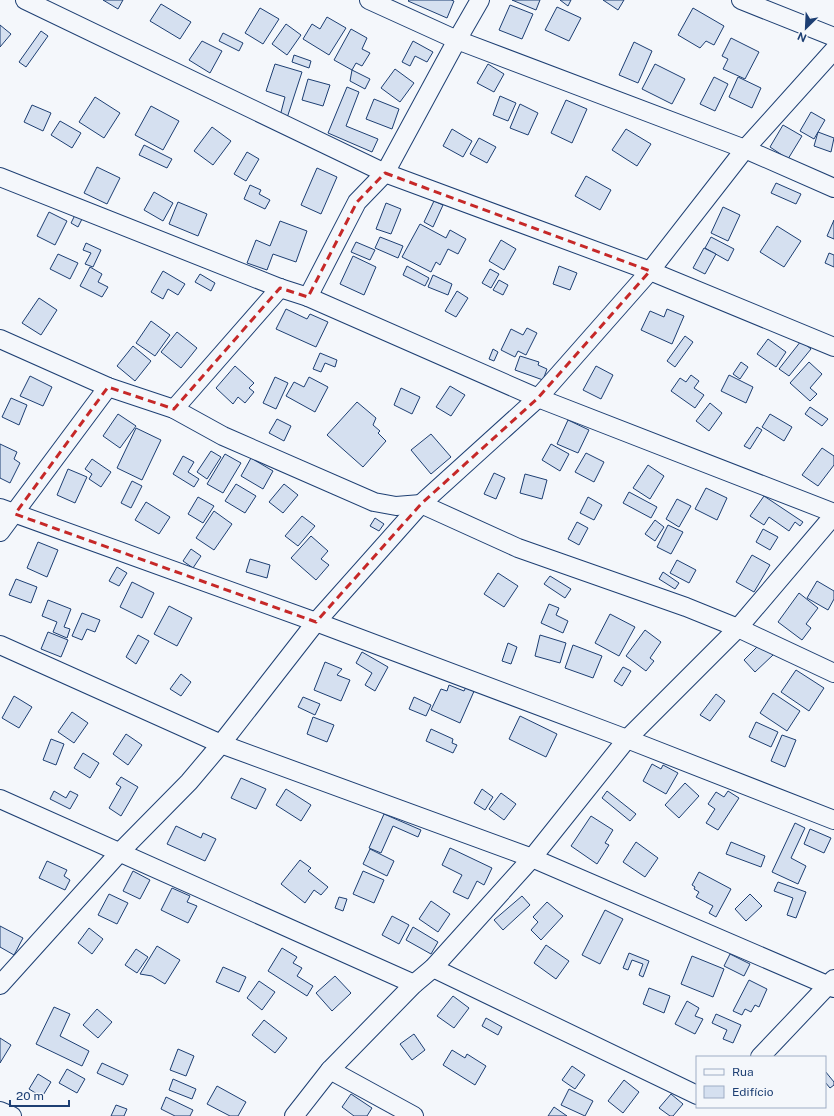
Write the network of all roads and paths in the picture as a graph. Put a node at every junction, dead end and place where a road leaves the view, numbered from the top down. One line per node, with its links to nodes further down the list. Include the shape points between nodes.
1 (25, 0): 9 (street)
2 (369, 0): 6 (street)
3 (480, 0): 6 (street)
4 (741, 0): 5 (street)
5 (834, 37)
6 (456, 40): 8 (street); 9 (street)
7 (834, 50): 8 (street)
8 (745, 149): 11 (street); 12 (street)
9 (385, 174): 12 (street); 14 (street, via 357,202)
10 (0, 177): 13 (street)
11 (834, 188)
12 (650, 271): 16 (street); 18 (street)
13 (280, 288): 14 (street); 19 (street)
14 (308, 296): 18 (street)
15 (0, 339): 17 (street)
16 (834, 347)
17 (108, 387): 19 (street); 21 (street)
18 (538, 398): 20 (street); 22 (street)
19 (174, 409): 20 (street, via 223,436 374,502 396,506)
20 (421, 504): 24 (street); 25 (street, via 518,548)
21 (7, 511): 23 (street); 24 (street)
22 (834, 514): 25 (street)
23 (0, 532)
24 (316, 622): 28 (street); 29 (street)
25 (738, 628): 27 (street); 28 (street)
26 (0, 645): 29 (street)
27 (834, 673)
28 (627, 739): 31 (street); 33 (street)
29 (222, 744): 32 (street, via 189,782); 33 (street)
30 (0, 799): 32 (street)
31 (834, 820)
32 (119, 852): 34 (street); 36 (street)
33 (532, 858): 35 (street); 37 (street)
34 (6, 968): 38 (street)
35 (433, 968): 36 (street); 41 (street)
36 (414, 984): 40 (street)
37 (832, 984): 39 (street)
38 (0, 985)
39 (761, 1056)
40 (330, 1070): 44 (street); 45 (street)
41 (696, 1095)
42 (0, 1111): 43 (street)
43 (12, 1116)
44 (294, 1116)
45 (414, 1116)

